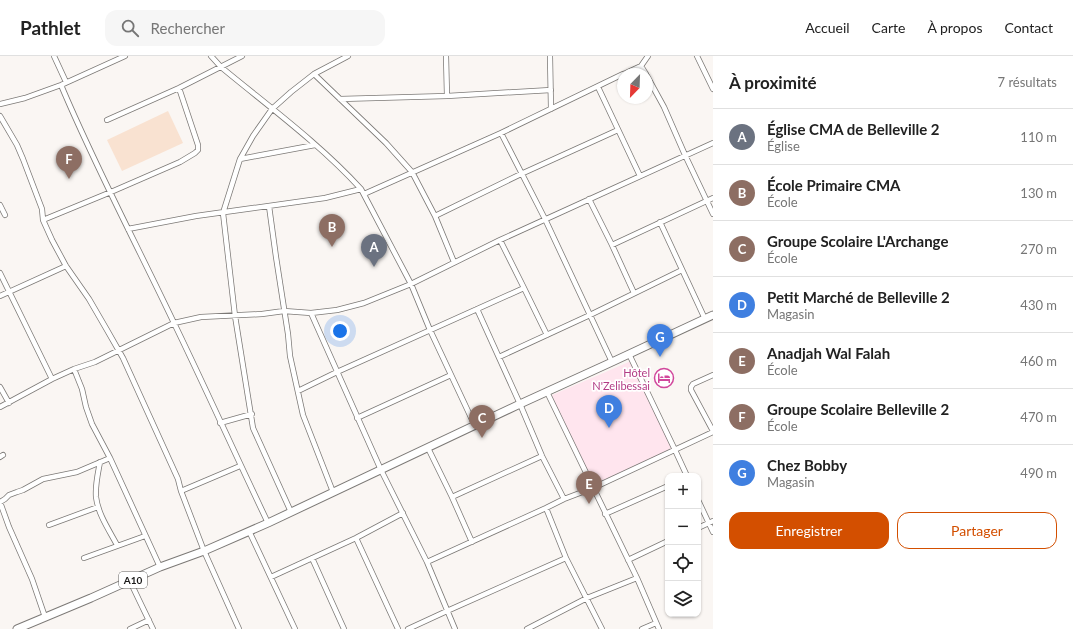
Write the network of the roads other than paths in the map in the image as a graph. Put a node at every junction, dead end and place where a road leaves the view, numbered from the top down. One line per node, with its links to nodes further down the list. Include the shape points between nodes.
1 (54, 56): 15 (street)
2 (125, 56): 15 (street)
3 (211, 56): 11 (street)
4 (242, 56): 11 (street)
5 (348, 56): 13 (street)
6 (446, 56): 21 (street)
7 (550, 56): 20 (street)
8 (648, 56): 10 (street)
9 (697, 56): 18 (street)
10 (641, 66): 12 (street)
11 (221, 67): 19 (street); 24 (street)
12 (636, 68)
13 (314, 74): 22 (street); 24 (street)
14 (617, 77): 16 (street)
15 (64, 83): 23 (street, via 25,98); 37 (street, via 73,114)
16 (598, 87): 25 (street); 28 (street)
17 (653, 87): 32 (street)
18 (713, 87)
19 (179, 88): 27 (street); 37 (street, via 198,150 180,162)
20 (551, 90): 21 (street); 25 (street)
21 (447, 96): 22 (street)
22 (340, 98): 34 (street)
23 (0, 104)
24 (272, 109): 31 (street); 33 (street)
25 (551, 109): 29 (street)
26 (0, 116): 48 (street, via 17,145 42,209)
27 (107, 120)
28 (618, 130): 35 (street); 36 (street)
29 (501, 133): 34 (street); 35 (street)
30 (713, 143): 32 (street)
31 (315, 145): 33 (street); 38 (street, via 352,179)
32 (685, 155): 36 (street); 41 (street)
33 (240, 159): 44 (street)
34 (412, 172): 38 (street); 47 (street)
35 (521, 174): 47 (street); 49 (street)
36 (640, 176): 40 (street)
37 (111, 192): 48 (street); 51 (street)
38 (362, 192): 43 (street); 58 (street)
39 (713, 198): 41 (street)
40 (589, 199): 49 (street); 53 (street)
41 (707, 201): 45 (street); 50 (street)
42 (0, 205): 46 (street)
43 (269, 206): 44 (street); 64 (street)
44 (223, 213): 51 (street); 68 (street)
45 (713, 214)
46 (5, 215)
47 (435, 216): 54 (street)
48 (43, 220): 55 (street)
49 (545, 220): 52 (street); 66 (street)
50 (660, 222): 53 (street); 56 (street)
51 (128, 229): 70 (street)
52 (500, 240): 54 (street); 59 (street)
53 (612, 246): 61 (street)
54 (454, 262): 58 (street)
55 (66, 266): 60 (street); 73 (street)
56 (682, 270): 61 (street); 69 (street)
57 (0, 273): 60 (street)
58 (411, 284): 65 (street, via 364,303); 71 (street)
59 (524, 288): 63 (street); 72 (street)
60 (10, 292): 62 (street); 81 (street)
61 (634, 293): 66 (street)
62 (0, 296)
63 (477, 309): 71 (street); 75 (street)
64 (284, 311): 65 (street); 68 (street); 83 (street)
65 (311, 313): 78 (street)
66 (590, 315): 72 (street); 76 (street)
67 (713, 315): 69 (main road, A10)
68 (235, 316): 70 (street, via 201,317); 88 (street)
69 (705, 319): 74 (main road, A10)
70 (174, 322): 73 (street); 90 (street)
71 (430, 330): 78 (street); 79 (street)
72 (547, 335): 75 (street)
73 (118, 350): 77 (street); 103 (street, via 178,479)
74 (629, 354): 76 (main road, A10); 94 (street)
75 (499, 357): 86 (street)
76 (612, 362): 84 (main road, A10)
77 (74, 369): 81 (street); 96 (street, via 88,415)
78 (337, 372): 83 (street); 89 (street)
79 (451, 375): 89 (street); 91 (street)
80 (713, 375): 92 (street, via 693,384 691,390)
81 (52, 379): 85 (street)
82 (0, 387): 85 (street)
83 (298, 391): 104 (street, via 303,415)
84 (547, 392): 86 (main road, A10); 102 (street)
85 (9, 403): 87 (street)
86 (520, 404): 91 (main road, A10); 95 (street)
87 (0, 407)
88 (252, 414): 90 (street); 111 (street, via 253,428)
89 (357, 418): 99 (street)
90 (220, 423): 98 (street)
91 (475, 426): 93 (main road, A10)
92 (713, 432): 94 (street)
93 (428, 448): 99 (main road, A10); 105 (street)
94 (676, 450): 100 (street); 102 (street)
95 (542, 456): 105 (street); 106 (street)
96 (110, 458): 97 (street); 120 (street)
97 (100, 462): 107 (street, via 77,472 44,479 9,495); 109 (street, via 96,485)
98 (240, 466): 103 (street); 115 (street)
99 (381, 470): 104 (main road, A10); 112 (street)
100 (686, 473)
101 (665, 487): 113 (street)
102 (593, 488): 106 (street); 113 (street)
103 (181, 491): 125 (street)
104 (333, 492): 111 (main road, A10)
105 (452, 497): 122 (street)
106 (564, 499): 110 (street)
107 (0, 502): 137 (street)
108 (701, 505): 114 (street)
109 (98, 507): 116 (street); 124 (street)
110 (546, 508): 122 (street); 128 (street)
111 (291, 512): 115 (main road, A10)
112 (403, 513): 121 (street); 130 (street)
113 (605, 514): 129 (street)
114 (711, 522): 117 (street); 119 (street)
115 (268, 523): 118 (main road, A10)
116 (49, 525)
117 (701, 527)
118 (249, 531): 125 (main road, A10); 132 (street)
119 (713, 532)
120 (145, 536): 124 (street); 131 (street)
121 (356, 538): 127 (street); 146 (street)
122 (472, 542): 130 (street)
123 (665, 542): 129 (street)
124 (117, 546): 126 (street)
125 (204, 551): 131 (main road, A10); 143 (street)
126 (84, 558)
127 (312, 558): 132 (street); 145 (street)
128 (566, 558): 135 (street); 136 (street)
129 (628, 560): 133 (street)
130 (427, 562): 136 (street)
131 (160, 567): 134 (main road, A10)
132 (271, 577): 144 (street)
133 (637, 578): 135 (street); 139 (street)
134 (130, 581): 137 (main road, A10); 138 (street)
135 (586, 598): 149 (street); 150 (street)
136 (446, 611): 147 (street); 148 (street)
137 (45, 617): 140 (main road, A10)
138 (149, 620): 141 (street); 142 (street)
139 (656, 623): 151 (street); 152 (street)
140 (17, 629)
141 (130, 629)
142 (153, 629)
143 (239, 629)
144 (295, 629)
145 (344, 629)
146 (398, 629)
147 (408, 629)
148 (455, 629)
149 (527, 629)
150 (602, 629)
151 (642, 629)
152 (658, 629)

